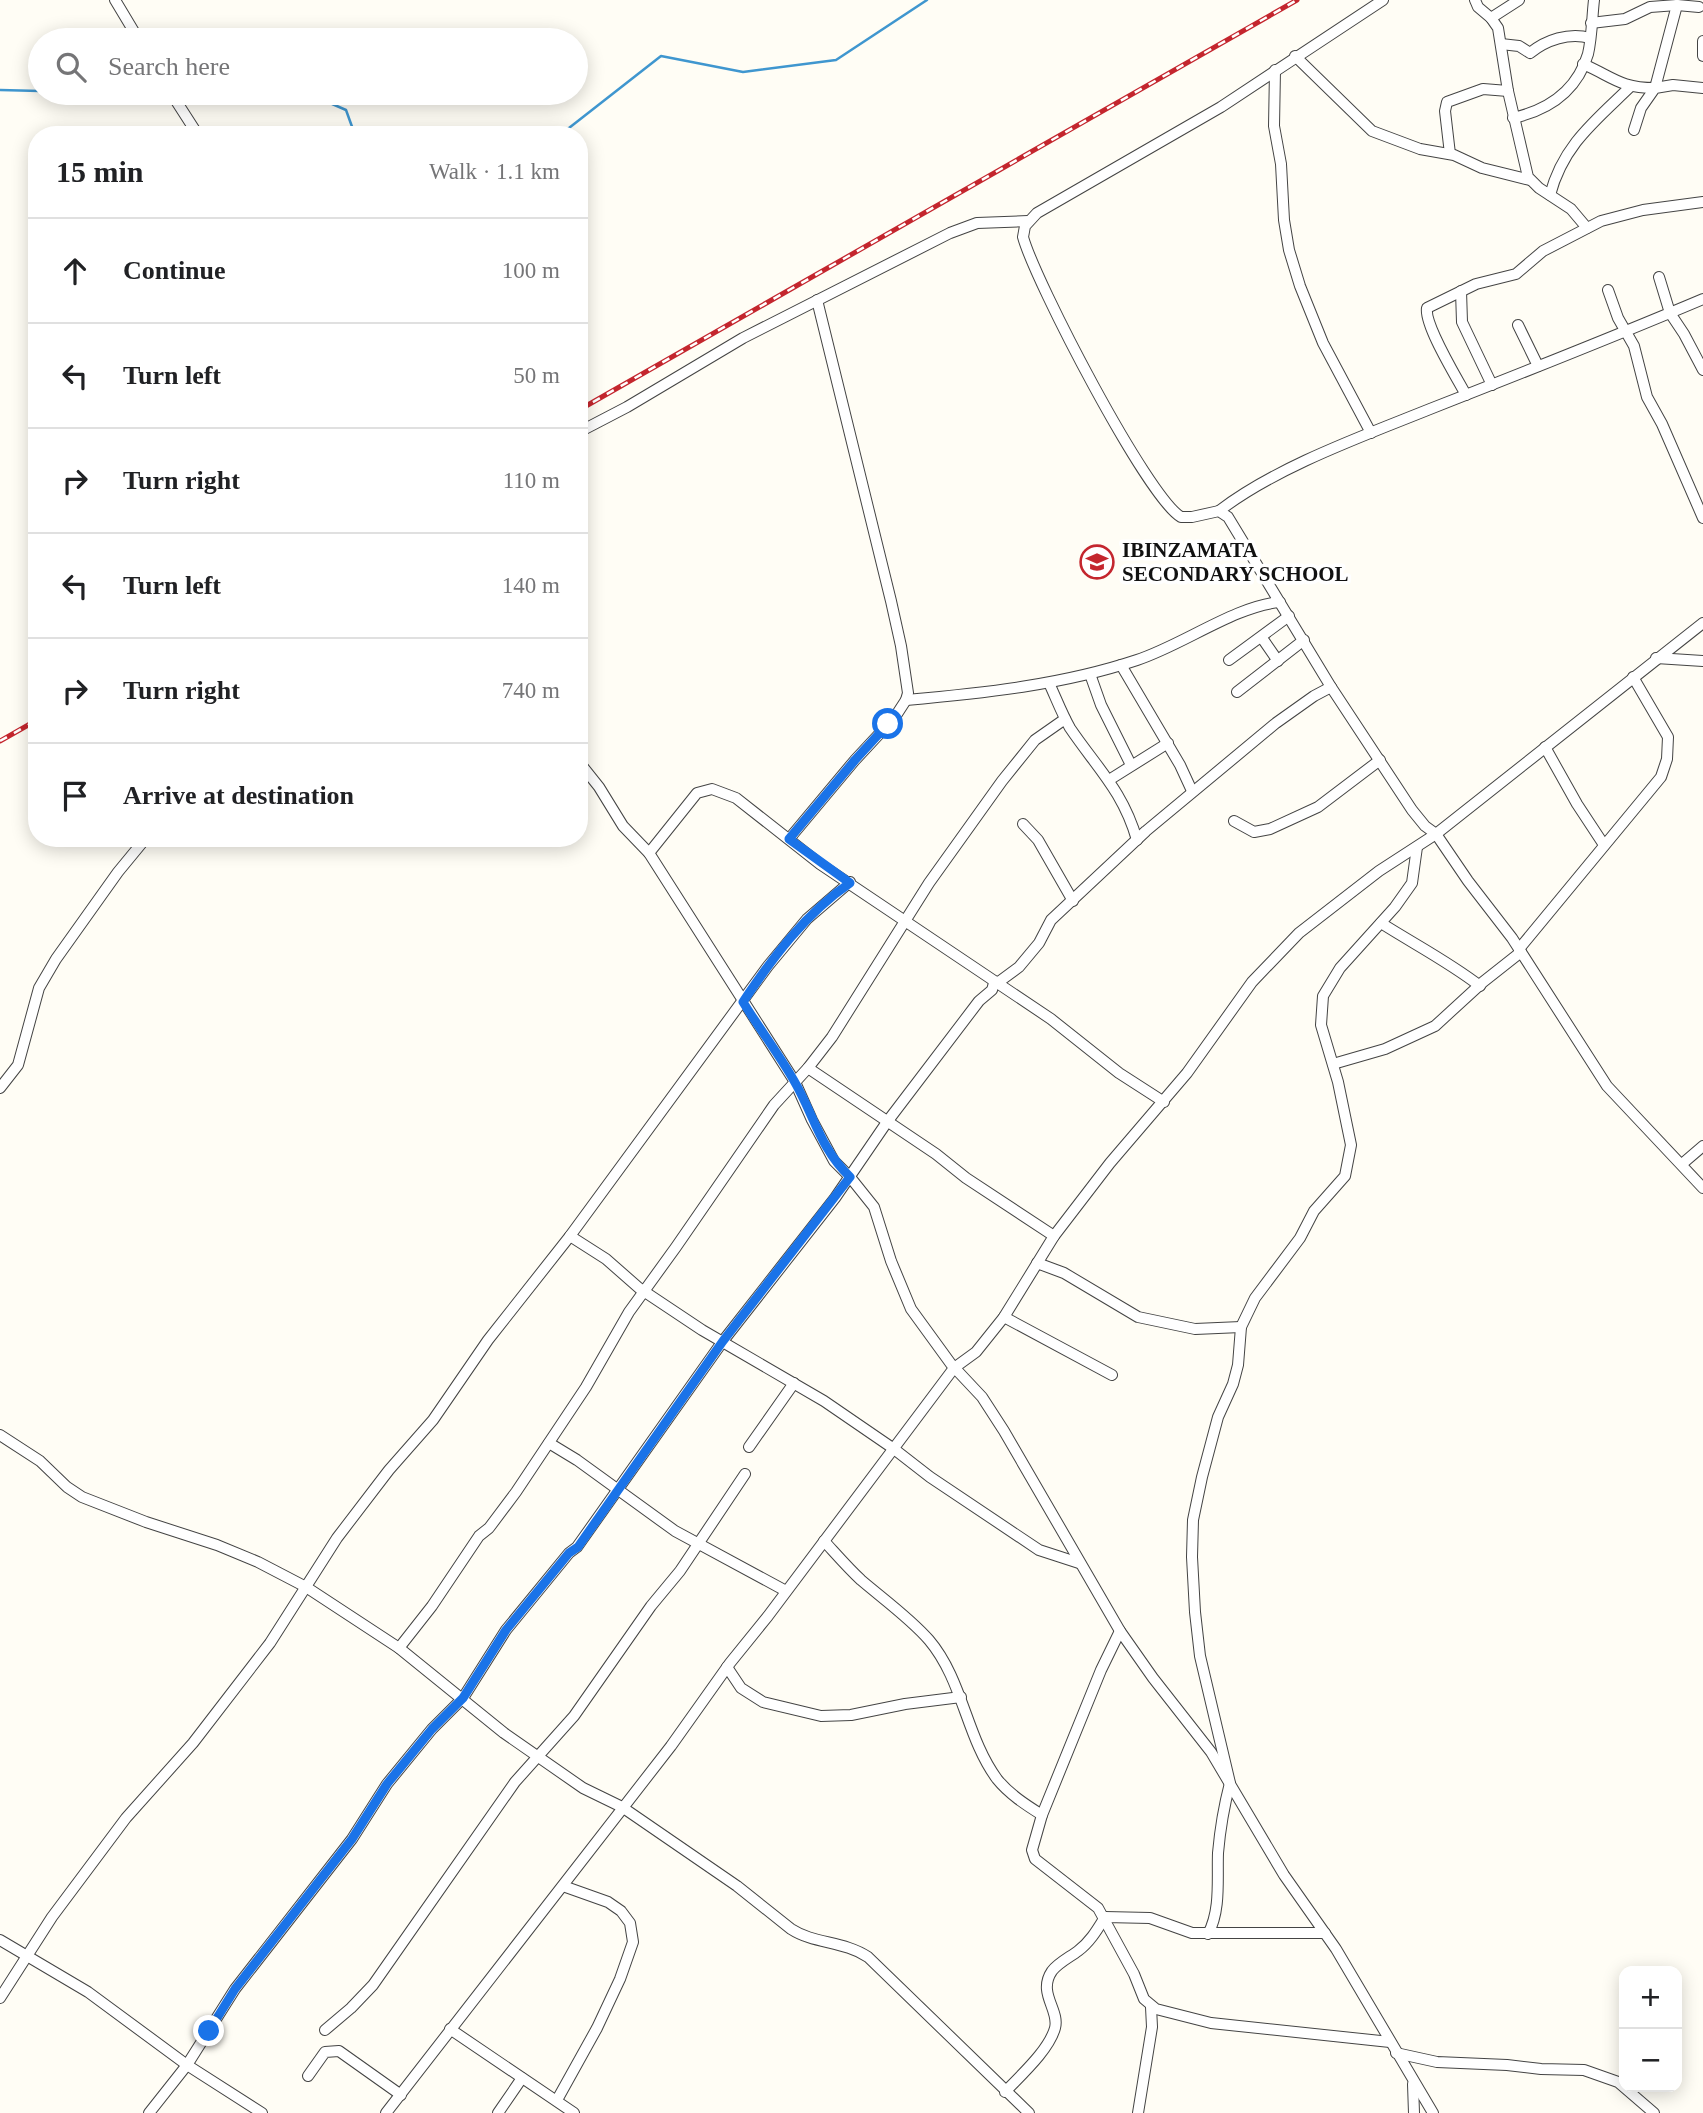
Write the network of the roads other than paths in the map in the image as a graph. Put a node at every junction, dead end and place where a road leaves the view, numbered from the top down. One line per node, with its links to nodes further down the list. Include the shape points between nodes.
1 (116, 0): 10 (street)
2 (1383, 0): 14 (street)
3 (1475, 0): 8 (street)
4 (1519, 0): 8 (street)
5 (1594, 0): 9 (street)
6 (1677, 5): 7 (street); 9 (street, via 1650,7 1625,19); 19 (street)
7 (1699, 6)
8 (1494, 21): 13 (street)
9 (1591, 23): 11 (street)
10 (132, 28)
11 (1590, 38): 13 (street, via 1569,35 1531,53); 16 (street)
12 (1703, 41): 15 (street)
13 (1501, 44): 21 (street)
14 (1295, 56): 17 (street); 26 (street, via 1372,131 1420,149)
15 (1703, 56)
16 (1583, 64): 18 (street); 23 (street, via 1571,87 1550,106)
17 (1275, 70): 30 (street); 45 (street, via 1274,126 1289,250 1323,343)
18 (1631, 86): 19 (street); 28 (street, via 1563,158)
19 (1655, 88): 20 (street); 25 (street, via 1641,108)
20 (1703, 88)
21 (1508, 91): 23 (street); 26 (street, via 1483,89 1447,103)
22 (179, 105): 24 (street)
23 (1513, 118): 27 (street)
24 (192, 126)
25 (1634, 131)
26 (1450, 154): 27 (street, via 1482,169)
27 (1530, 180): 28 (street)
28 (1550, 195): 31 (street, via 1571,209)
29 (1703, 202): 31 (street, via 1628,214)
30 (1028, 221): 36 (street, via 965,226); 46 (street, via 1023,234 1028,253 1072,346 1151,482 1181,517)
31 (1587, 228): 34 (street, via 1541,253 1516,274)
32 (1659, 277): 37 (street)
33 (1608, 290): 39 (street)
34 (1461, 291): 42 (street, via 1462,322); 43 (street, via 1425,310)
35 (1703, 299): 37 (street)
36 (817, 300): 44 (street); 63 (street, via 901,646)
37 (1670, 313): 39 (street); 41 (street)
38 (1518, 325): 40 (street)
39 (1625, 332): 40 (street); 47 (street, via 1634,346 1646,393)
40 (1538, 366): 42 (street)
41 (1703, 370)
42 (1492, 385): 43 (street)
43 (1466, 395): 45 (street)
44 (588, 427)
45 (1371, 433): 46 (street, via 1273,477)
46 (1219, 511): 48 (street, via 1228,517)
47 (1703, 518)
48 (1280, 602): 49 (street); 57 (street, via 1264,603)
49 (1289, 616): 51 (street); 52 (street)
50 (1703, 623): 53 (street)
51 (1262, 638): 54 (street); 55 (street)
52 (1304, 640): 55 (street); 61 (street)
53 (1656, 659): 56 (street); 59 (street)
54 (1228, 660)
55 (1278, 661): 62 (street)
56 (1703, 661)
57 (1121, 665): 58 (street); 65 (street)
58 (1090, 674): 60 (street); 68 (street)
59 (1633, 677): 66 (street); 77 (street, via 1666,732 1668,753 1661,777)
60 (1049, 683): 63 (street); 64 (street)
61 (1331, 687): 67 (street); 71 (street, via 1276,723)
62 (1237, 692)
63 (906, 700): 75 (street)
64 (1065, 719): 70 (street); 83 (street, via 1025,750)
65 (1168, 743): 68 (street); 71 (street)
66 (1545, 747): 74 (street); 77 (street)
67 (1380, 760): 72 (street, via 1318,807 1270,829 1254,832); 74 (street, via 1412,810)
68 (1131, 765): 70 (street)
69 (588, 773): 80 (street, via 623,826)
70 (1109, 779): 76 (street)
71 (1192, 791): 76 (street)
72 (1234, 821)
73 (1023, 824): 82 (street, via 1038,840)
74 (1436, 834): 79 (street); 85 (street)
75 (789, 839): 80 (street, via 736,798 712,789 697,793); 81 (street)
76 (1137, 840): 82 (street)
77 (1604, 845): 85 (street)
78 (139, 847): 92 (street, via 39,988 18,1065)
79 (1418, 847): 84 (street, via 1412,883); 93 (street, via 1299,933 1252,982)
80 (649, 853): 88 (street)
81 (850, 883): 83 (street); 88 (street, via 807,919)
82 (1073, 901): 86 (street, via 1051,920 1019,967)
83 (906, 921): 86 (street); 90 (street)
84 (1381, 923): 87 (street); 89 (street, via 1340,968 1323,996 1321,1025)
85 (1520, 951): 87 (street); 96 (street, via 1595,1070 1628,1111)
86 (994, 983): 93 (street); 94 (street)
87 (1480, 986): 89 (street, via 1435,1026 1385,1049)
88 (743, 1002): 91 (street); 99 (street)
89 (1333, 1064): 104 (street, via 1351,1145 1345,1176 1314,1211 1300,1238 1255,1297)
90 (808, 1068): 91 (street); 94 (street)
91 (795, 1082): 97 (street, via 834,1161); 102 (street, via 774,1105)
92 (0, 1088)
93 (1164, 1102): 100 (street)
94 (887, 1122): 97 (street); 100 (street)
95 (1703, 1146): 96 (street)
96 (1682, 1164): 98 (street)
97 (850, 1177): 105 (street); 106 (street, via 874,1207 911,1309)
98 (1703, 1188)
99 (570, 1236): 102 (street); 118 (street, via 488,1340 433,1420 361,1506)
100 (1054, 1236): 101 (street)
101 (1037, 1263): 103 (street); 104 (street, via 1064,1273 1138,1317 1195,1329)
102 (645, 1292): 105 (street); 110 (street)
103 (1004, 1317): 106 (street, via 976,1352); 107 (street)
104 (1241, 1327): 126 (street, via 1238,1365 1202,1477 1192,1557 1200,1656)
105 (723, 1341): 108 (street); 114 (street)
106 (954, 1368): 112 (street); 117 (street, via 976,1390 1004,1431)
107 (1112, 1375)
108 (794, 1383): 111 (street); 112 (street)
109 (0, 1434): 118 (street, via 82,1497 217,1545)
110 (549, 1443): 114 (street); 121 (street)
111 (749, 1447)
112 (894, 1449): 115 (street); 117 (street, via 1039,1549)
113 (745, 1474): 116 (street)
114 (619, 1491): 116 (street); 123 (street, via 578,1547 506,1630)
115 (824, 1541): 119 (street); 124 (street, via 928,1639)
116 (697, 1544): 119 (street); 125 (street, via 574,1716)
117 (1079, 1563): 120 (street)
118 (306, 1587): 121 (street); 134 (street, via 270,1643 193,1743 126,1818 40,1934)
119 (786, 1591): 122 (street)
120 (1120, 1631): 126 (street); 128 (street)
121 (399, 1648): 123 (street)
122 (727, 1667): 124 (street, via 741,1688 763,1702 821,1716); 127 (street)
123 (463, 1698): 125 (street); 141 (street, via 387,1784 352,1839 235,1989)
124 (961, 1698): 128 (street, via 984,1759 998,1780)
125 (537, 1756): 127 (street); 138 (street, via 373,1984)
126 (1230, 1783): 131 (street); 132 (street)
127 (622, 1807): 129 (street); 145 (street, via 737,1886 790,1930 868,1956)
128 (1042, 1815): 130 (street, via 1033,1855)
129 (563, 1886): 137 (street); 147 (street, via 608,1902 621,1912 630,1923 633,1942 597,2028)
130 (1104, 1917): 131 (street, via 1150,1918); 136 (street); 145 (street, via 1090,1940 1052,1971 1047,1998 1055,2030)
131 (1208, 1934): 132 (street)
132 (1325, 1934): 139 (street)
133 (0, 1940): 134 (street)
134 (29, 1957): 135 (street); 141 (street, via 88,1992)
135 (0, 1998)
136 (1151, 2007): 139 (street, via 1211,2023); 154 (street)
137 (450, 2029): 143 (street); 146 (street)
138 (325, 2030)
139 (1390, 2042): 140 (street)
140 (1396, 2053): 144 (street); 157 (street, via 1437,2062 1584,2070 1618,2082)
141 (187, 2065): 148 (street); 149 (street)
142 (308, 2076): 146 (street, via 325,2052 334,2050)
143 (523, 2078): 147 (street); 151 (street)
144 (1413, 2081): 155 (street); 156 (street)
145 (1005, 2092): 153 (street)
146 (401, 2095): 150 (street)
147 (557, 2100): 152 (street)
148 (149, 2113)
149 (262, 2113)
150 (386, 2113)
151 (498, 2113)
152 (574, 2113)
153 (1029, 2113)
154 (1138, 2113)
155 (1414, 2113)
156 (1433, 2113)
157 (1654, 2113)

